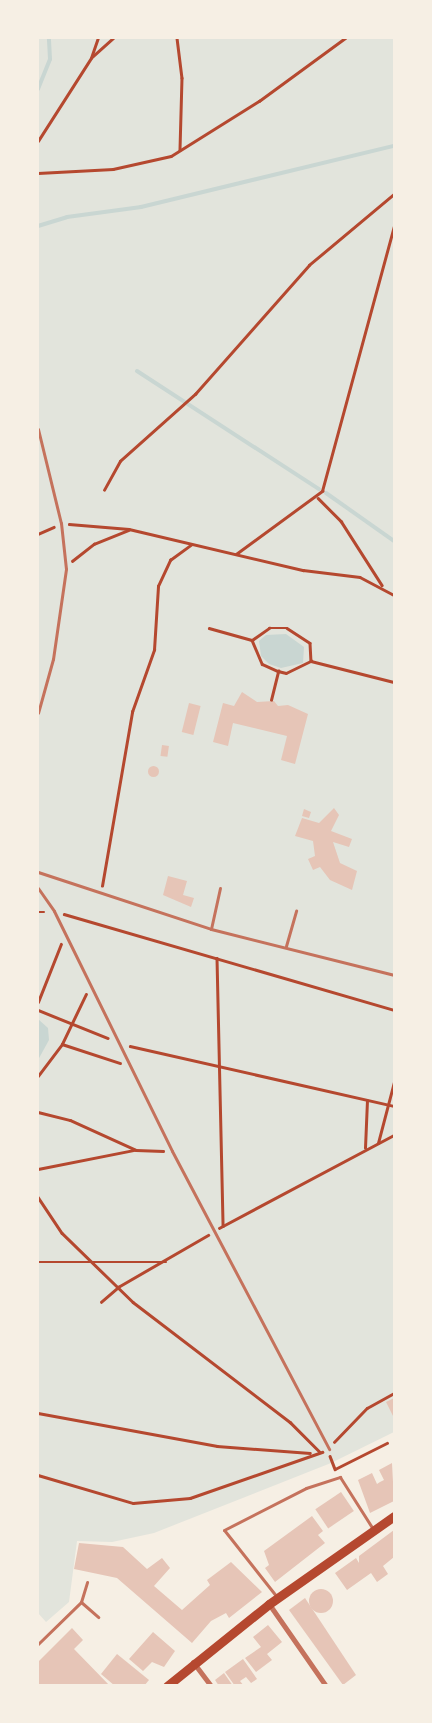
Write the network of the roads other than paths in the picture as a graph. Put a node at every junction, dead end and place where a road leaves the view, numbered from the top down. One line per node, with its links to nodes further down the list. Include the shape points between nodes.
1 (38, 429): 2 (lane, via 62,524 66,569 53,659)
2 (38, 713)
3 (38, 872): 7 (lane)
4 (38, 888): 10 (lane, via 54,912 172,1151)
5 (220, 888): 7 (lane)
6 (296, 910): 8 (lane)
7 (211, 929): 8 (lane)
8 (286, 946): 9 (lane)
9 (394, 975)
10 (329, 1449)
11 (394, 1516): 12 (main road)
12 (374, 1529): 14 (main road); 14 (lane, via 340,1477 306,1488 224,1530)
13 (87, 1582): 15 (lane)
14 (277, 1597): 16 (main road)
15 (81, 1602): 17 (lane); 18 (lane)
16 (269, 1604): 19 (main road); 22 (street)
17 (98, 1617)
18 (38, 1644)
19 (193, 1662): 20 (main road); 21 (street)
20 (167, 1686)
21 (211, 1686)
22 (326, 1686)

